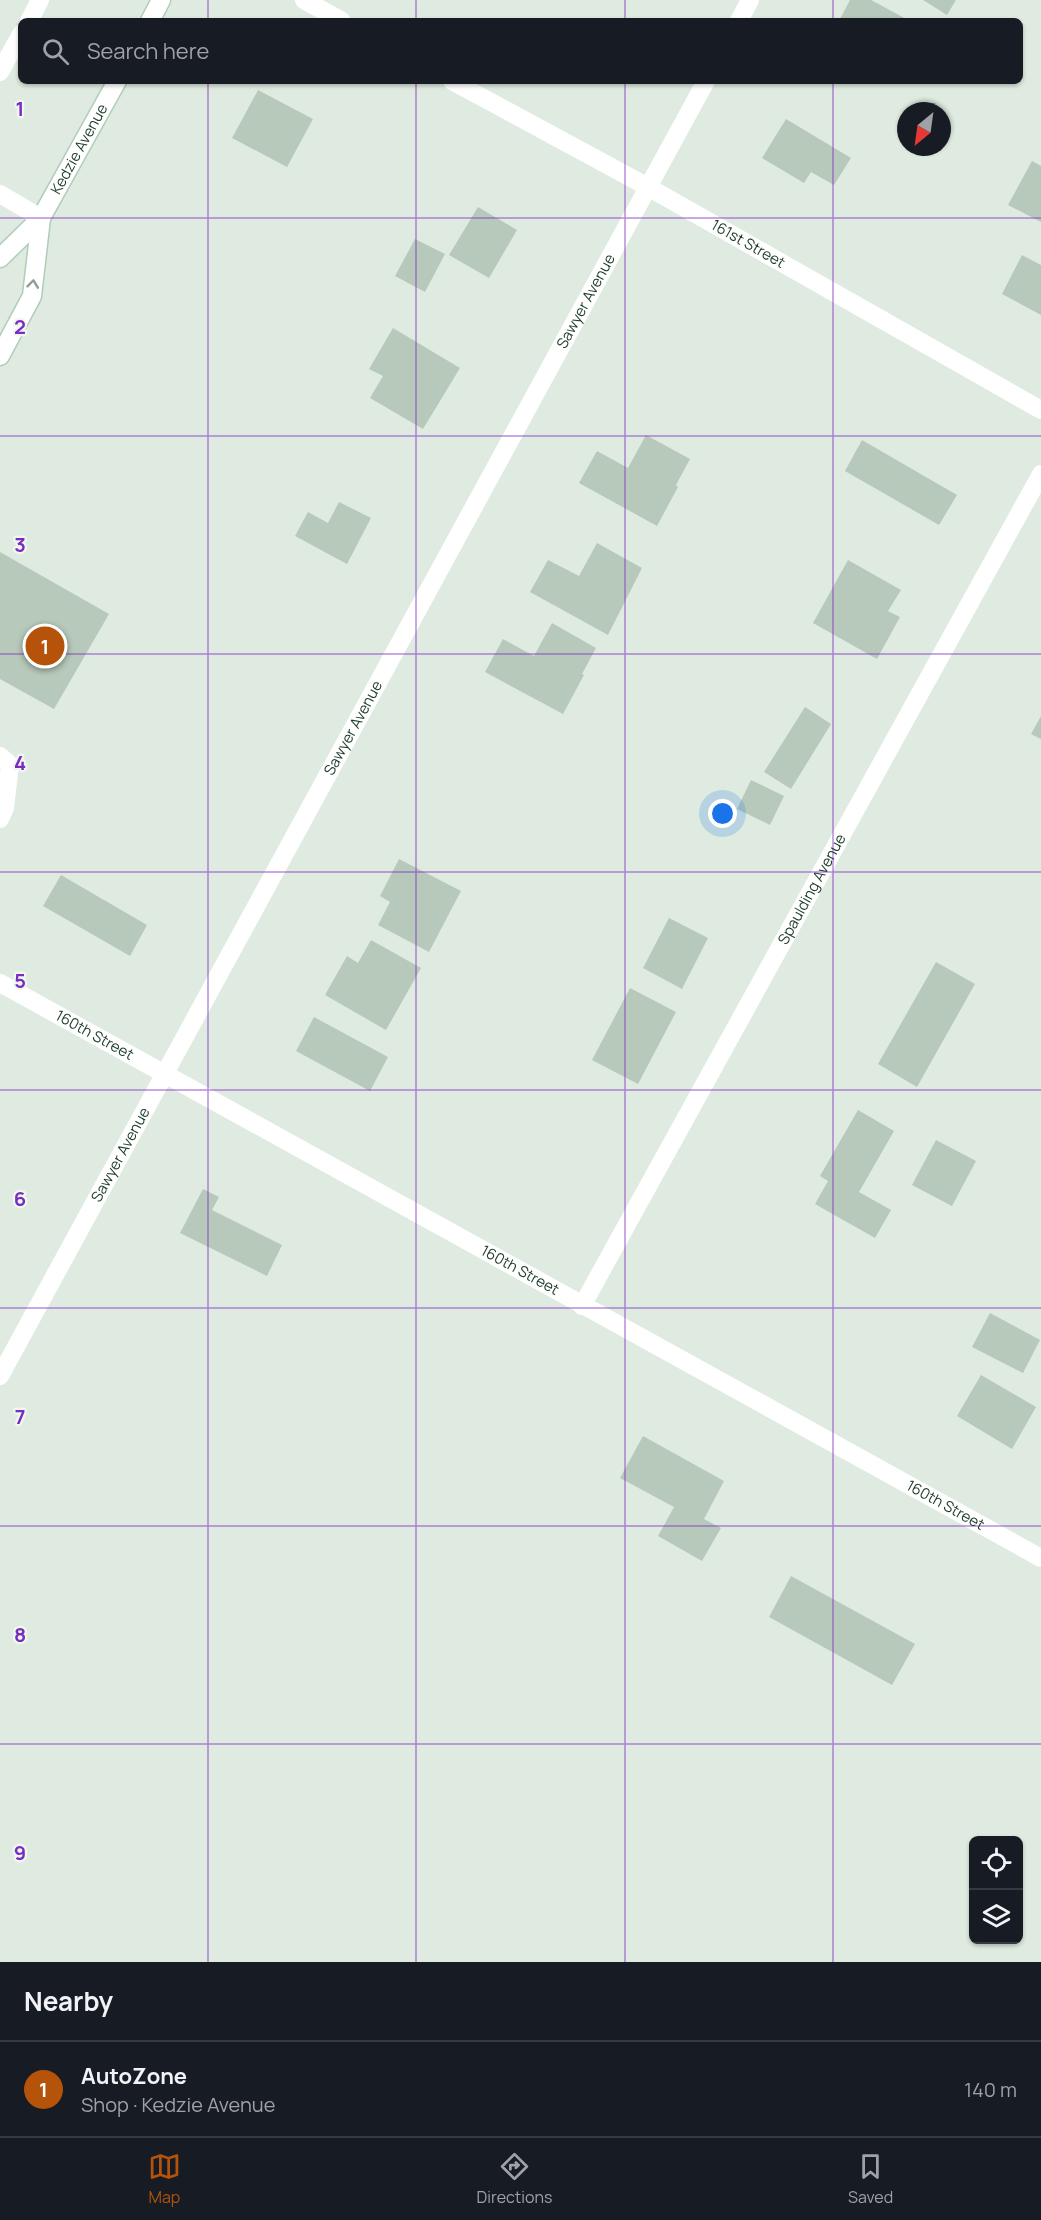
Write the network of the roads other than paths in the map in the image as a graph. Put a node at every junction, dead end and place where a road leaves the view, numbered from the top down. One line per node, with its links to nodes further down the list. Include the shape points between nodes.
1 (40, 0): 5 (street)
2 (161, 0): 6 (street)
3 (304, 0): 7 (street)
4 (750, 0): 8 (street)
5 (30, 18)
6 (152, 18)
7 (337, 18)
8 (741, 18)
9 (18, 39): 10 (street)
10 (0, 72)
11 (115, 84): 16 (street, Kedzie Avenue)
12 (458, 84): 14 (street, 161st Street)
13 (704, 84): 14 (street, Sawyer Avenue)
14 (648, 187): 19 (street, 161st Street); 24 (street, Sawyer Avenue)
15 (0, 194): 16 (street)
16 (42, 218): 17 (street, Kedzie Avenue); 18 (street, Kedzie Avenue, one-way to 16, via 32,296)
17 (0, 258)
18 (0, 356)
19 (1041, 410)
20 (1041, 474): 25 (street, Spaulding Avenue)
21 (0, 756): 22 (street, via 10,765 6,808)
22 (0, 819)
23 (0, 982): 24 (street, 160th Street)
24 (164, 1075): 25 (street, 160th Street); 26 (street, Sawyer Avenue)
25 (582, 1306): 27 (street, 160th Street)
26 (0, 1376)
27 (1041, 1558)

